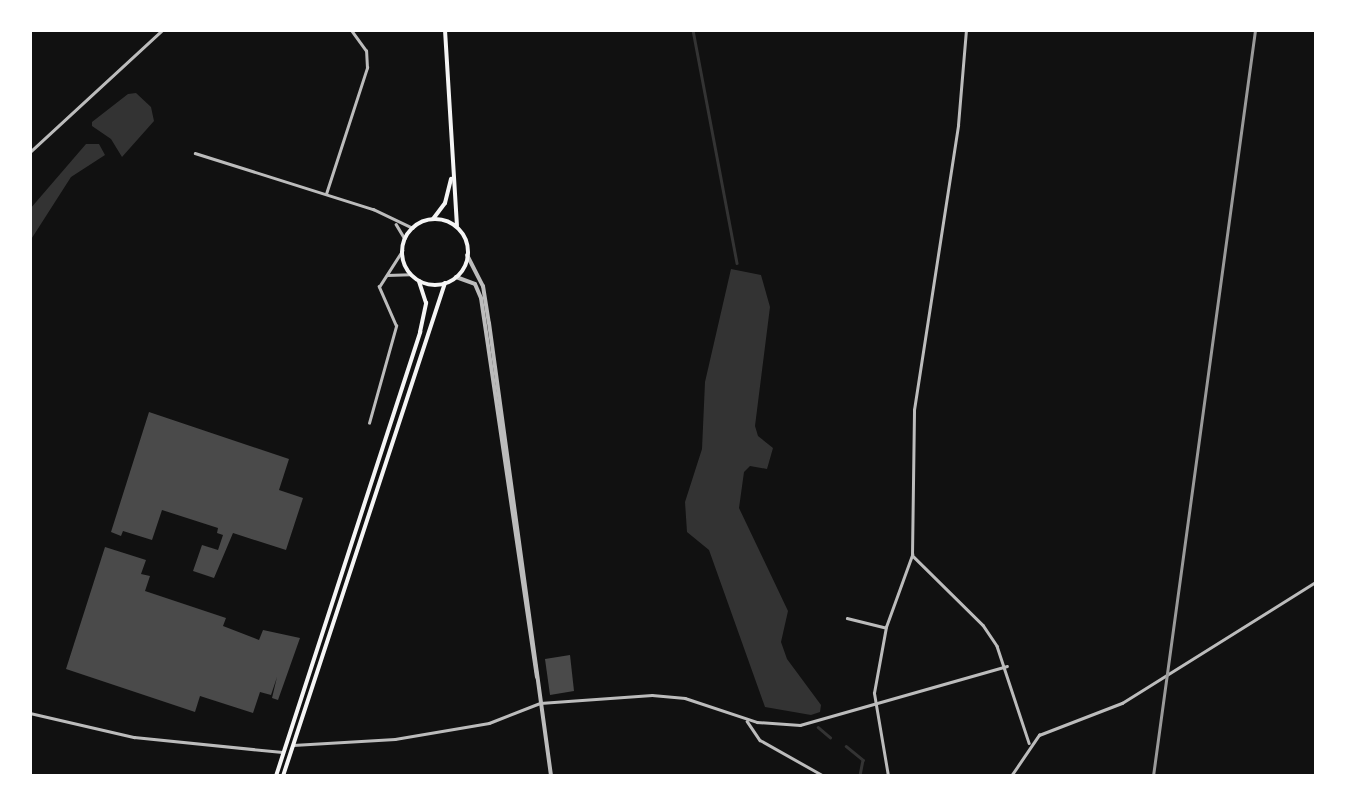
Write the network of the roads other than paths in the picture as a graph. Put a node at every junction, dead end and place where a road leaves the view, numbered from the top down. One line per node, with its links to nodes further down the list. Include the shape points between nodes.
1 (162, 30): 5 (street)
2 (352, 30): 8 (street, via 363,44 366,68)
3 (445, 30): 7 (main road)
4 (966, 30): 22 (street, via 958,126 914,410)
5 (30, 152)
6 (196, 153): 8 (street)
7 (452, 174): 9 (main road, via 445,203); 12 (main road)
8 (325, 196): 10 (street, via 373,209)
9 (432, 220): 11 (main road); 12 (main road)
10 (395, 223): 11 (street); 13 (street)
11 (413, 228): 13 (main road)
12 (458, 230): 15 (main road)
13 (405, 239): 14 (main road)
14 (402, 250): 16 (main road); 17 (street)
15 (467, 255): 18 (main road); 27 (street, via 482,286)
16 (410, 274): 17 (street); 19 (main road)
17 (386, 275): 21 (street, via 379,292 396,320 396,335)
18 (456, 277): 20 (main road); 27 (street, via 475,284 482,298)
19 (418, 281): 20 (main road); 34 (main road, via 426,303 420,332)
20 (445, 283): 32 (main road)
21 (369, 423)
22 (912, 556): 25 (street); 26 (street, via 983,625)
23 (1316, 582): 33 (street, via 1117,706 1064,723)
24 (846, 618): 25 (street)
25 (886, 627): 29 (street)
26 (1007, 666): 29 (street); 33 (street)
27 (538, 681): 28 (street)
28 (540, 703): 31 (street, via 664,696); 32 (street, via 489,722); 36 (street)
29 (874, 706): 31 (street, via 800,725); 38 (street)
30 (30, 712): 34 (street, via 134,737)
31 (746, 720): 37 (street, via 760,740)
32 (293, 744): 35 (main road)
33 (1029, 745): 39 (street)
34 (283, 752): 35 (main road)
35 (279, 776)
36 (551, 776)
37 (824, 776)
38 (888, 776)
39 (1011, 776)

